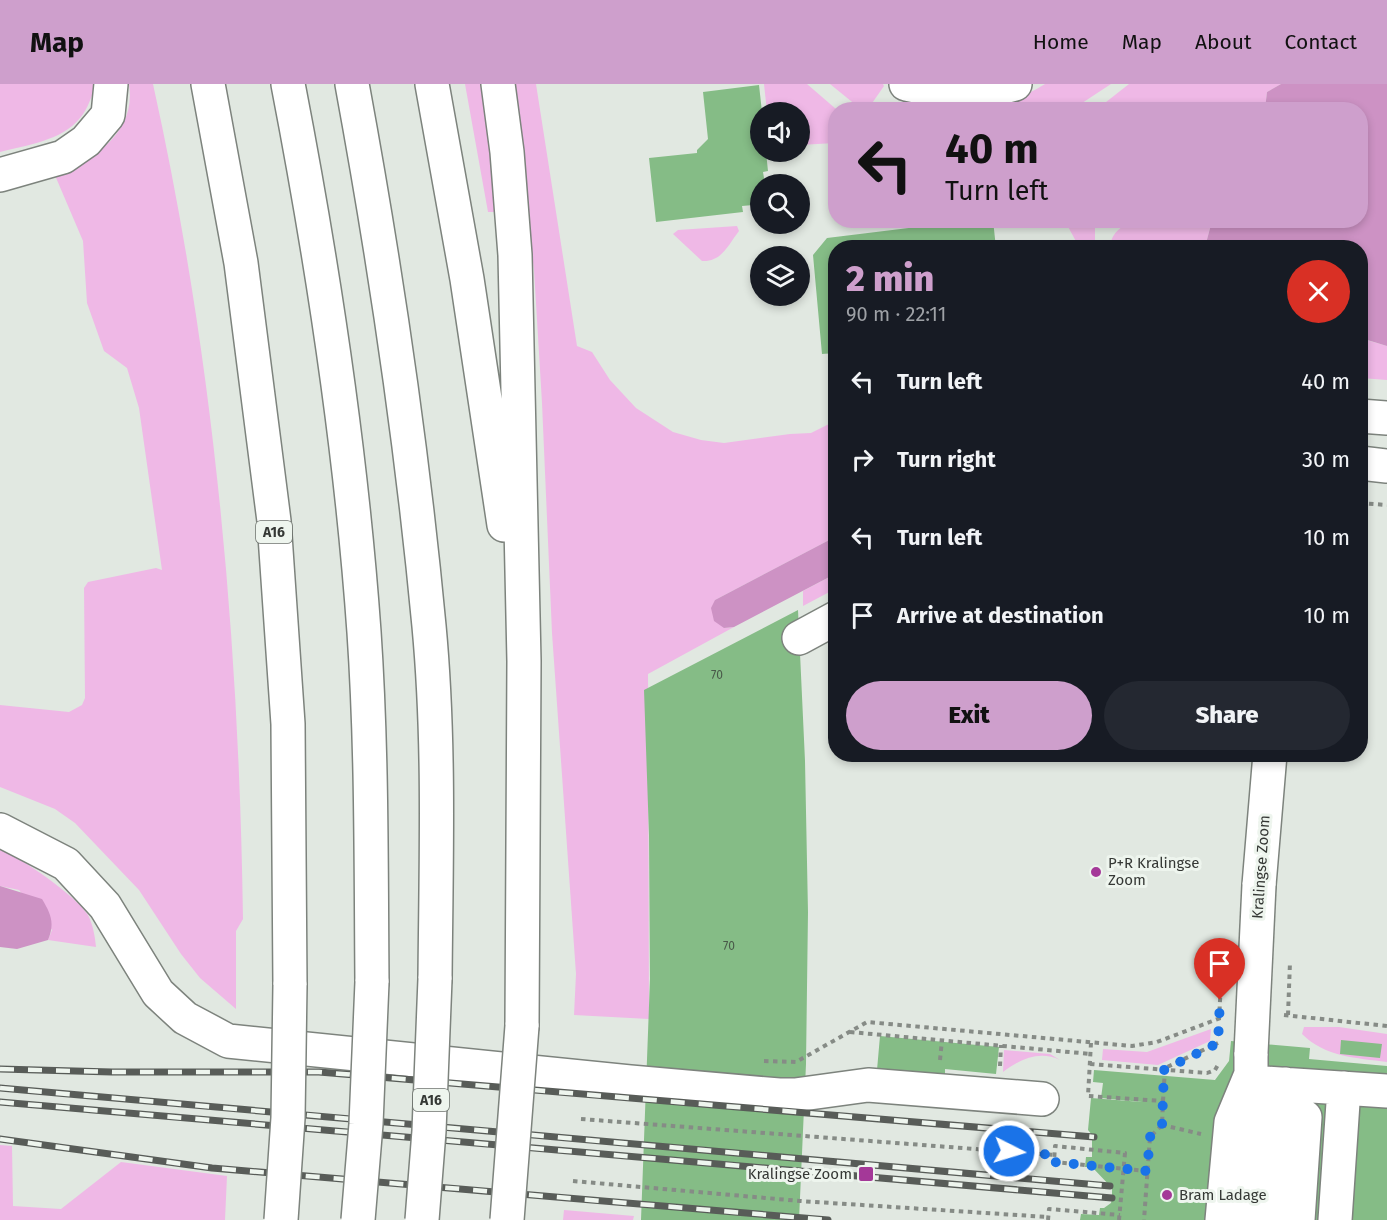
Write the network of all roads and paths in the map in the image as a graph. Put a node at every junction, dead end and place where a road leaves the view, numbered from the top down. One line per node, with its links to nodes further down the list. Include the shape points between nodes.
1 (111, 84): 9 (main road, via 108,115 86,141 63,157)
2 (208, 84): 52 (main road, A16, bridge, via 241,263 273,521 288,724 290,985 288,1118)
3 (288, 84): 53 (main road, bridge, via 312,206 342,414 364,634 371,807 372,982)
4 (351, 84): 54 (main road, A16, bridge, via 378,231 404,411 429,627 436,801 435,979)
5 (432, 84): 18 (main road, via 467,279)
6 (498, 84): 18 (main road, via 515,255)
7 (906, 84): 8 (main road, via 977,94)
8 (1015, 84)
9 (0, 175)
10 (1368, 417): 11 (main road)
11 (1387, 418)
12 (1368, 465): 13 (main road)
13 (1387, 466)
14 (1368, 504): 15 (path)
15 (1387, 505)
16 (828, 625): 17 (main road, via 800,648)
17 (828, 642)
18 (524, 661): 55 (main road, bridge, via 524,976)
19 (1269, 762): 40 (main road, Kralingse Zoom, bridge, via 1259,885)
20 (0, 830): 43 (main road, via 66,864 105,906 158,993 185,1018 228,1041 779,1095 868,1085)
21 (1290, 962): 25 (path)
22 (1221, 982): 26 (path)
23 (1231, 1014): 26 (path)
24 (1276, 1014): 25 (path)
25 (1288, 1015): 28 (path)
26 (1220, 1018): 27 (path); 32 (path, via 1146,1044)
27 (1219, 1026)
28 (1387, 1026)
29 (850, 1032): 31 (path); 32 (path, via 867,1022); 36 (path, via 796,1062)
30 (1219, 1035): 33 (path)
31 (942, 1040): 35 (path); 39 (path)
32 (1091, 1043): 35 (path)
33 (1218, 1043): 34 (path); 44 (path, via 1165,1068)
34 (1219, 1052)
35 (1091, 1054): 38 (path)
36 (761, 1060)
37 (1219, 1060): 38 (path, via 1215,1070 1207,1073)
38 (1090, 1064): 44 (path, via 1088,1096)
39 (940, 1067)
40 (1271, 1076): 41 (main road); 57 (main road, via 1232,1122); 58 (main road); 59 (main road); 60 (main road)
41 (1344, 1088): 42 (main road); 61 (main road)
42 (1387, 1091)
43 (1042, 1099)
44 (1163, 1101): 48 (path, via 1162,1125 1150,1137)
45 (581, 1119): 46 (path)
46 (1054, 1155): 47 (path, via 1054,1162); 47 (path, via 1055,1146 1125,1153)
47 (1124, 1170): 48 (path); 50 (path)
48 (1147, 1171): 56 (path)
49 (573, 1181): 51 (path)
50 (1119, 1217): 51 (path, via 1049,1209)
51 (1048, 1219)
52 (281, 1220)
53 (358, 1220)
54 (422, 1220)
55 (507, 1220)
56 (1144, 1220)
57 (1222, 1220)
58 (1248, 1220)
59 (1273, 1220)
60 (1298, 1220)
61 (1335, 1220)

